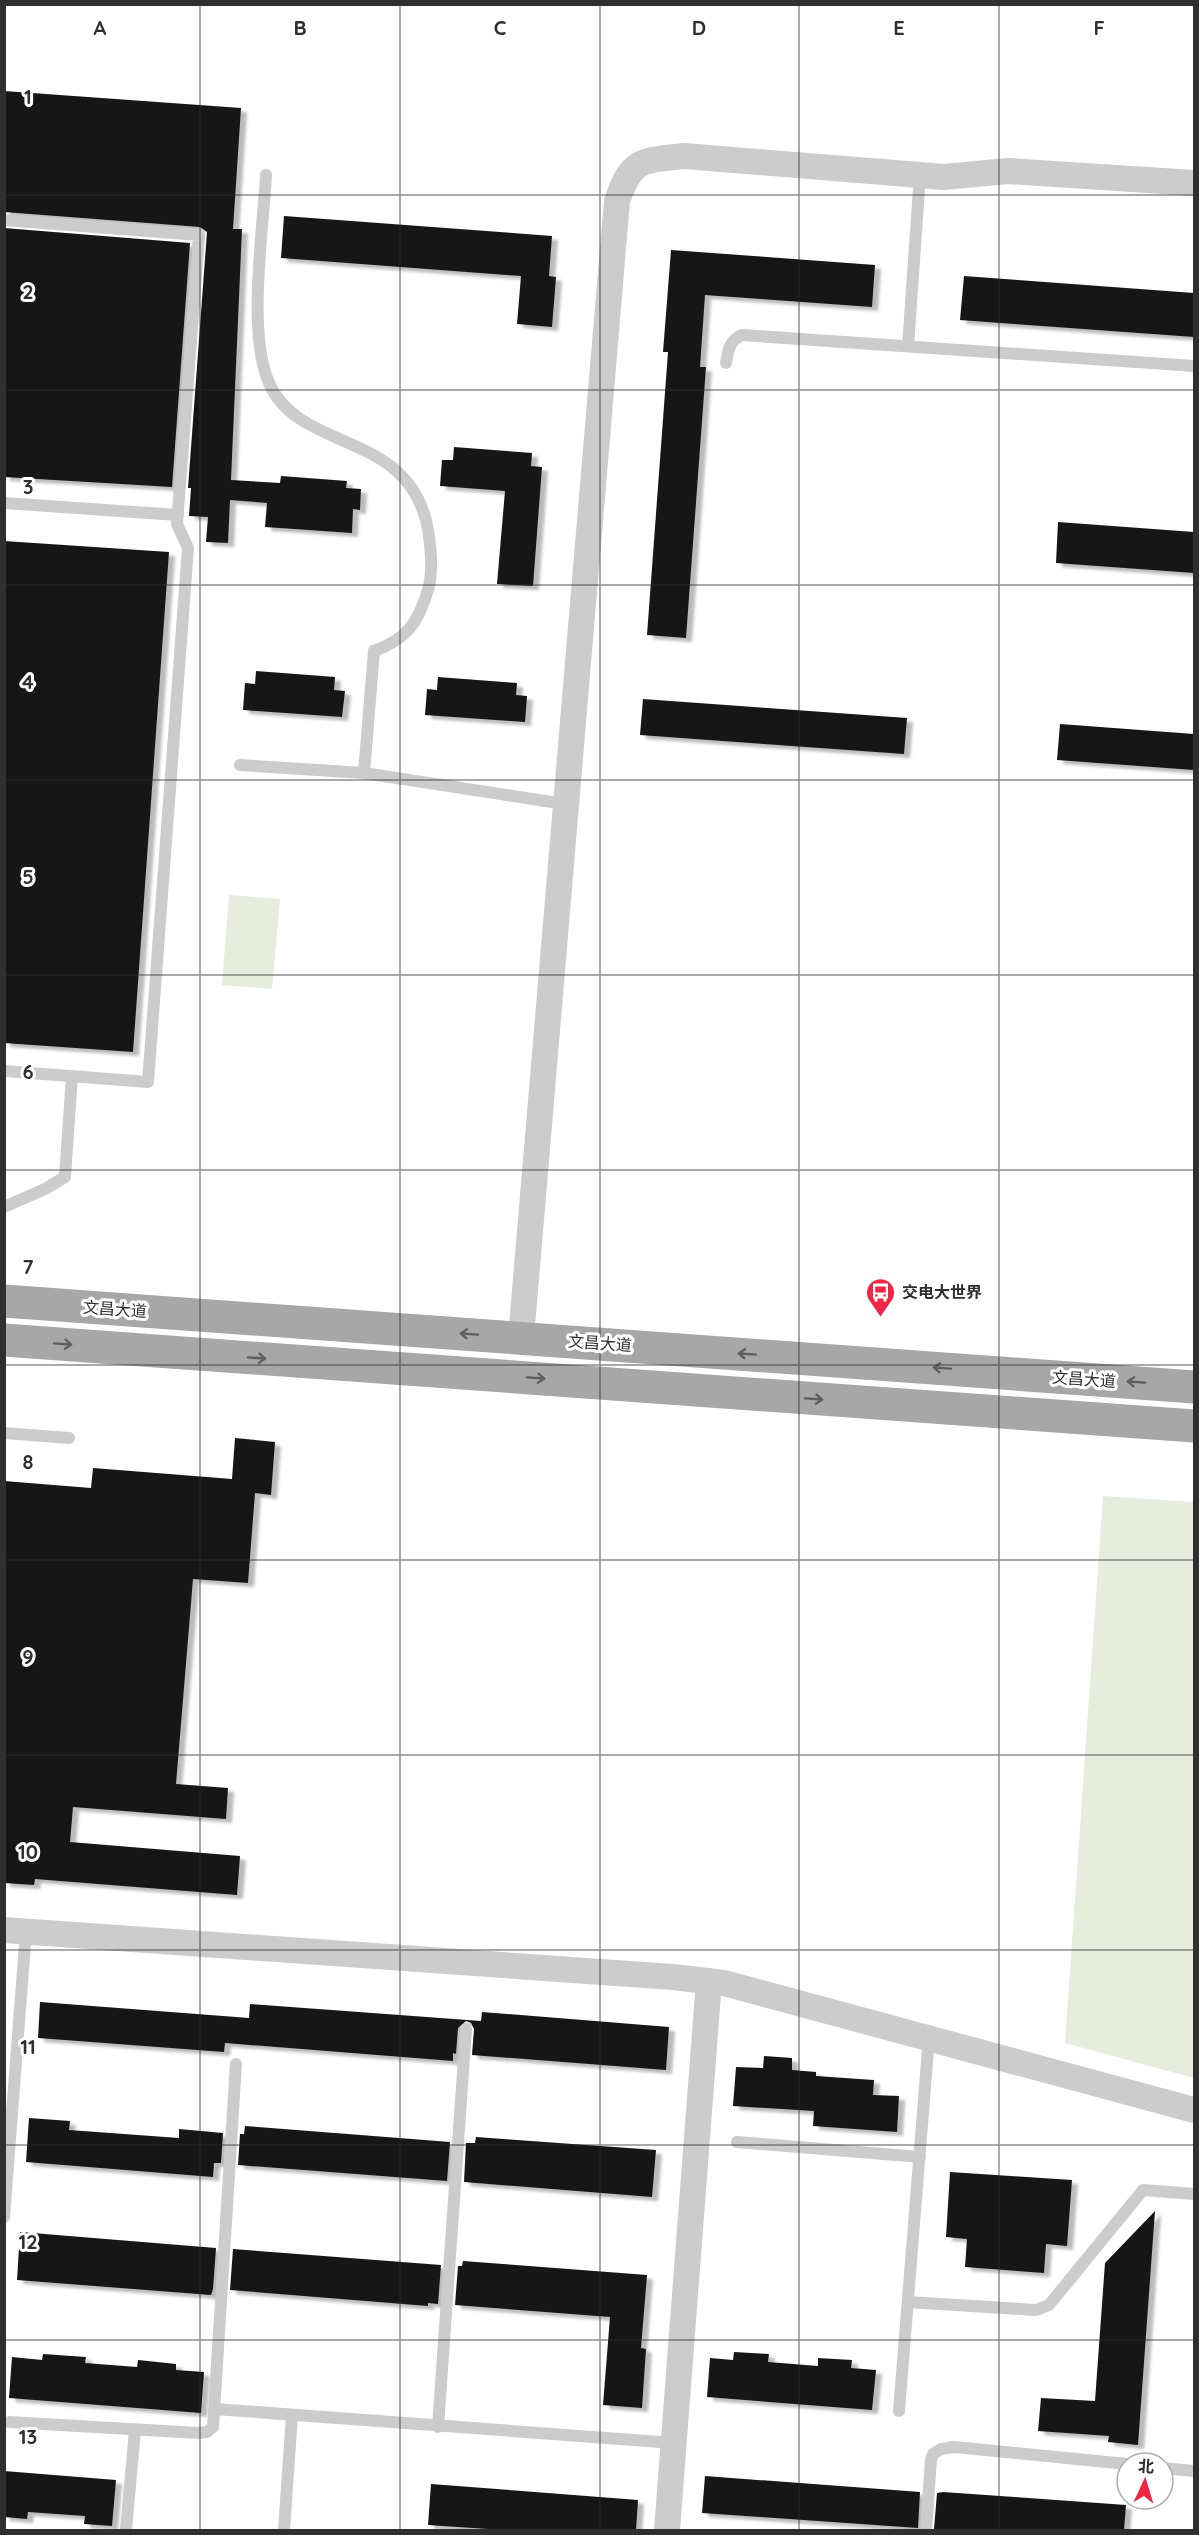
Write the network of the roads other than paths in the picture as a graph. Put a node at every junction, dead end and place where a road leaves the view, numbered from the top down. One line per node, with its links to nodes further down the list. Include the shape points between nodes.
1 (266, 175): 11 (lane, via 258,321 260,357 270,385 286,408 301,420 382,458 400,473 419,502 428,526 430,583 422,610 406,635 374,651)
2 (920, 175): 3 (street, via 944,177 1008,171); 5 (lane); 12 (street, via 684,156 638,165 626,175 617,201)
3 (1194, 183)
4 (4, 220): 9 (lane, via 199,235)
5 (908, 346): 6 (lane, via 742,335 729,347); 7 (lane)
6 (726, 363)
7 (1194, 366)
8 (4, 503): 9 (lane)
9 (178, 515): 14 (lane, via 177,524 188,548 148,1082)
10 (240, 765): 11 (lane)
11 (364, 773): 12 (lane)
12 (565, 804): 17 (street)
13 (4, 1071): 14 (lane)
14 (72, 1076): 15 (lane, via 65,1177)
15 (4, 1207)
16 (4, 1301): 17 (main road, 文昌大道, one-way to 16)
17 (521, 1338): 19 (main road, 文昌大道, one-way to 17)
18 (5, 1343): 20 (main road, one-way to 20)
19 (1194, 1387)
20 (1194, 1426)
21 (4, 1433): 22 (lane)
22 (69, 1438)
23 (15, 1931): 24 (street); 32 (lane)
24 (709, 1981): 26 (street); 40 (street)
25 (466, 2029): 38 (lane)
26 (929, 2037): 28 (street); 30 (lane)
27 (236, 2064): 34 (lane)
28 (1194, 2110)
29 (737, 2142): 30 (lane)
30 (920, 2157): 33 (lane)
31 (1194, 2194): 33 (lane, via 1143,2190 1049,2306 1036,2310)
32 (4, 2217)
33 (908, 2302): 35 (lane)
34 (215, 2409): 36 (lane); 39 (lane, via 213,2427 207,2432)
35 (899, 2411)
36 (292, 2415): 38 (lane); 45 (lane)
37 (9, 2422): 39 (lane)
38 (438, 2427): 40 (lane)
39 (135, 2430): 44 (lane)
40 (674, 2444): 46 (street)
41 (1115, 2463): 47 (lane, via 954,2447 941,2449 931,2460)
42 (1175, 2469): 43 (lane)
43 (1194, 2471)
44 (126, 2530)
45 (284, 2530)
46 (667, 2530)
47 (926, 2530)

